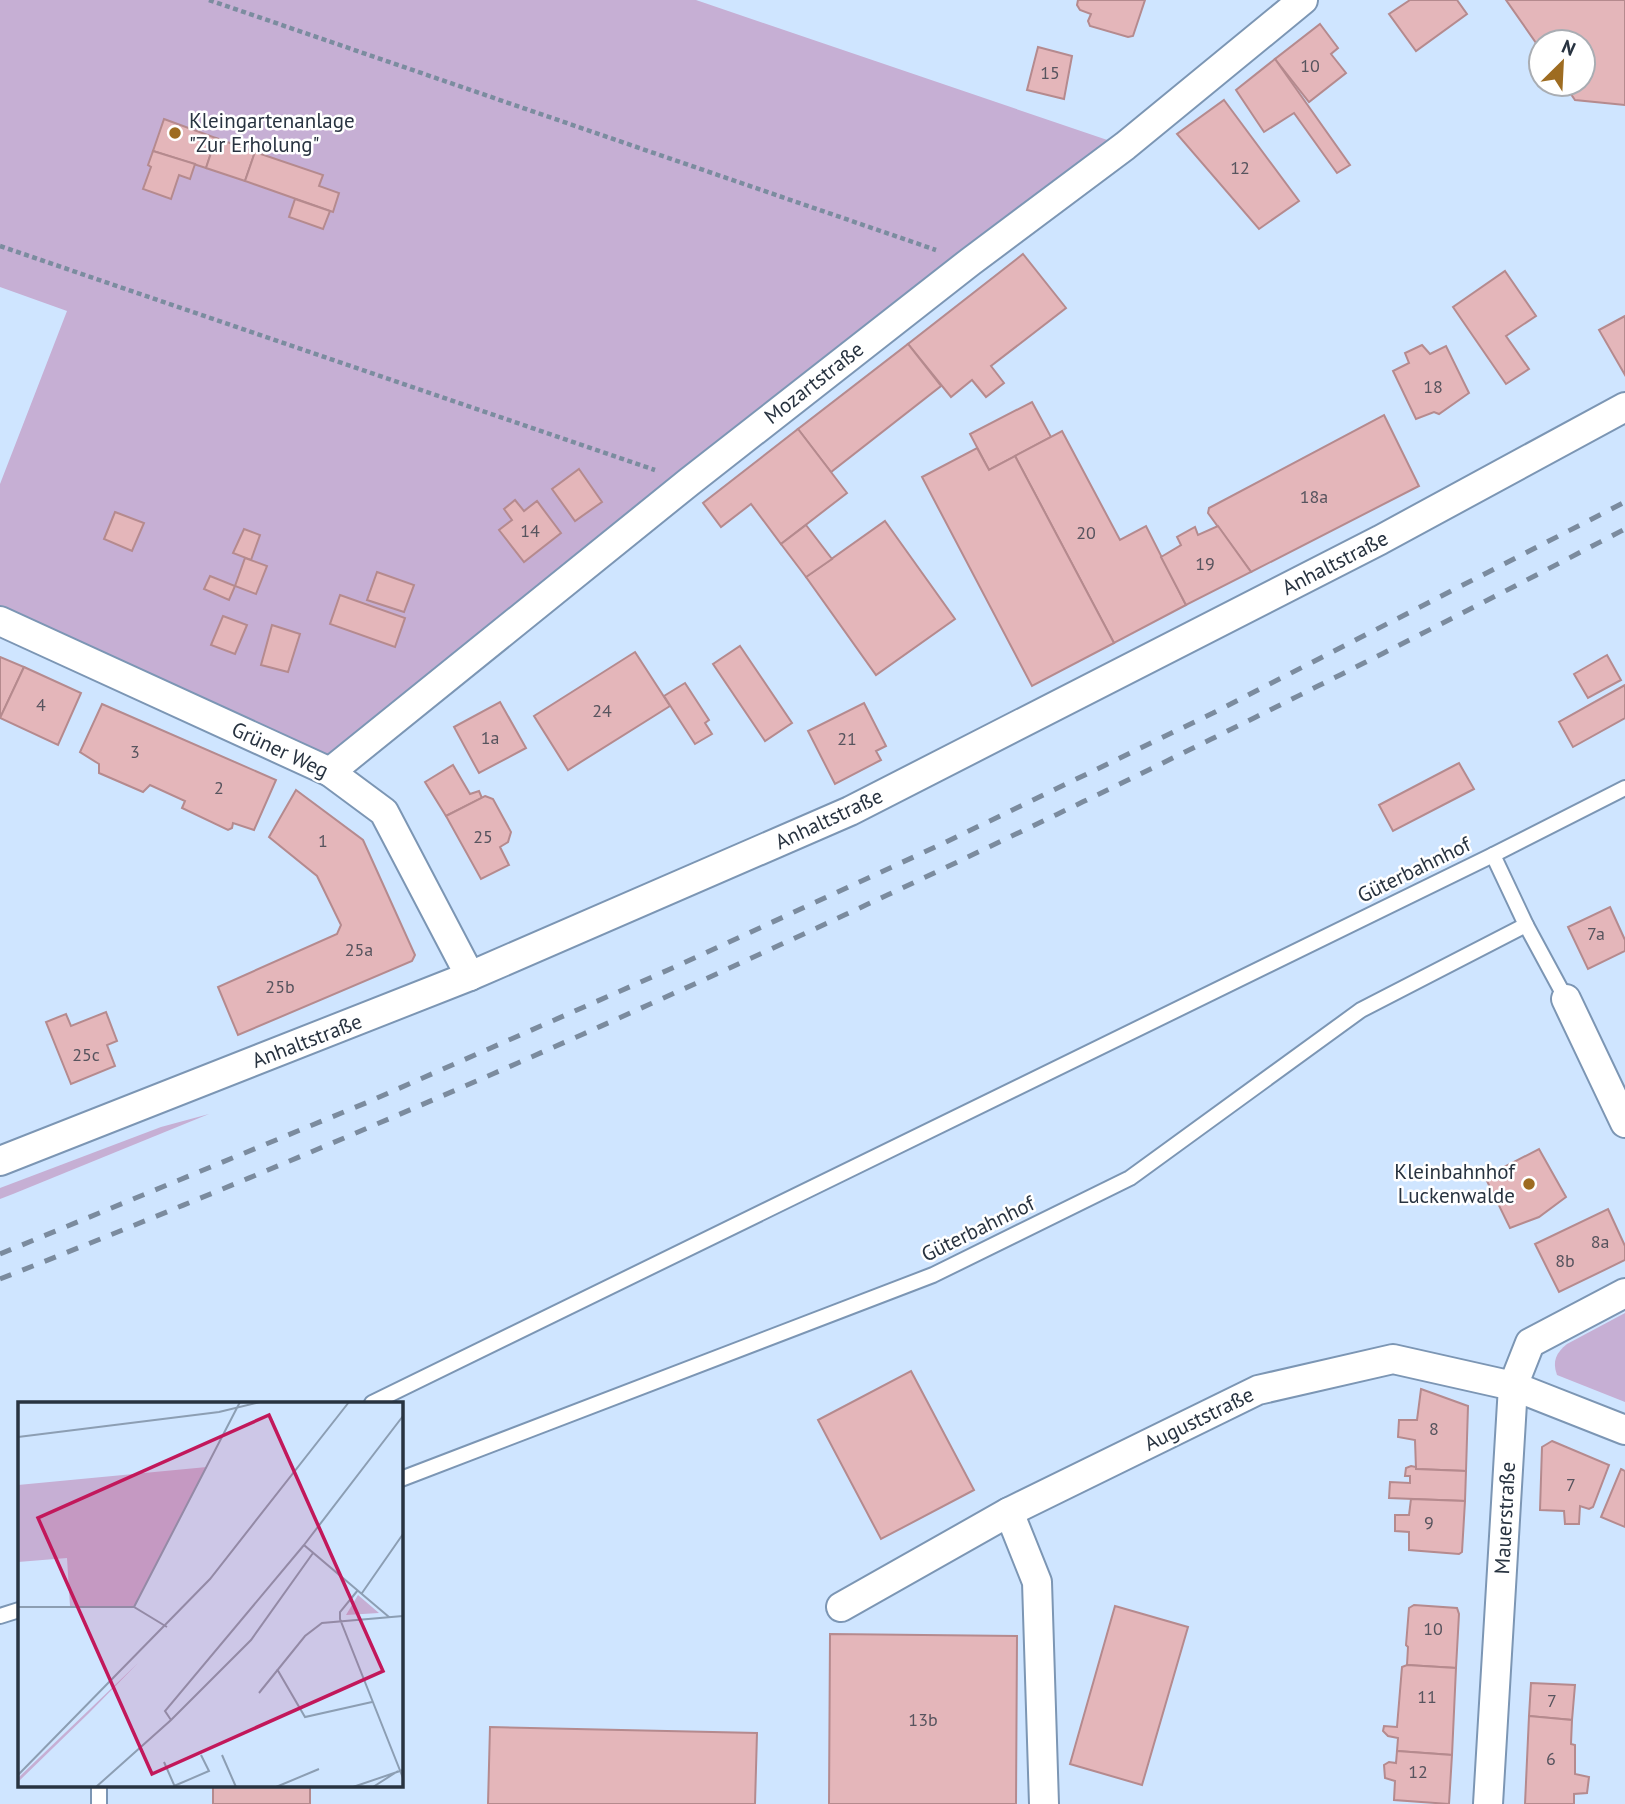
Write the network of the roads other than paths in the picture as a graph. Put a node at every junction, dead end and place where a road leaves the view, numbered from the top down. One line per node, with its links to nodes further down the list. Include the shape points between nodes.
1 (1303, 0): 4 (street, Mozartstraße, via 1125,146 970,261 689,482)
2 (1625, 407): 8 (street, Anhaltstraße, via 1380,540 850,811)
3 (0, 621): 4 (street, Grüner Weg)
4 (330, 772): 8 (street, Grüner Weg, via 384,812)
5 (1625, 788): 6 (lane, Güterbahnhof)
6 (1493, 855): 7 (lane, Güterbahnhof); 14 (lane, Güterbahnhof)
7 (1526, 925): 9 (lane, Güterbahnhof); 16 (lane, Güterbahnhof, via 1361,1010 1130,1178 995,1245 933,1275)
8 (470, 976): 11 (street, Anhaltstraße)
9 (1566, 999): 10 (street)
10 (1625, 1123)
11 (0, 1161)
12 (1625, 1293): 13 (street, Mauerstraße, via 1531,1343)
13 (1513, 1386): 15 (street, Auguststraße); 17 (street, Auguststraße, via 1393,1359 1258,1390); 24 (street, Mauerstraße)
14 (374, 1402)
15 (1625, 1430)
16 (402, 1479)
17 (1009, 1512): 18 (street, Auguststraße); 23 (street, via 1037,1582)
18 (841, 1607)
19 (18, 1610): 20 (lane)
20 (0, 1616)
21 (99, 1786): 22 (lane)
22 (99, 1804)
23 (1044, 1804)
24 (1488, 1804)

